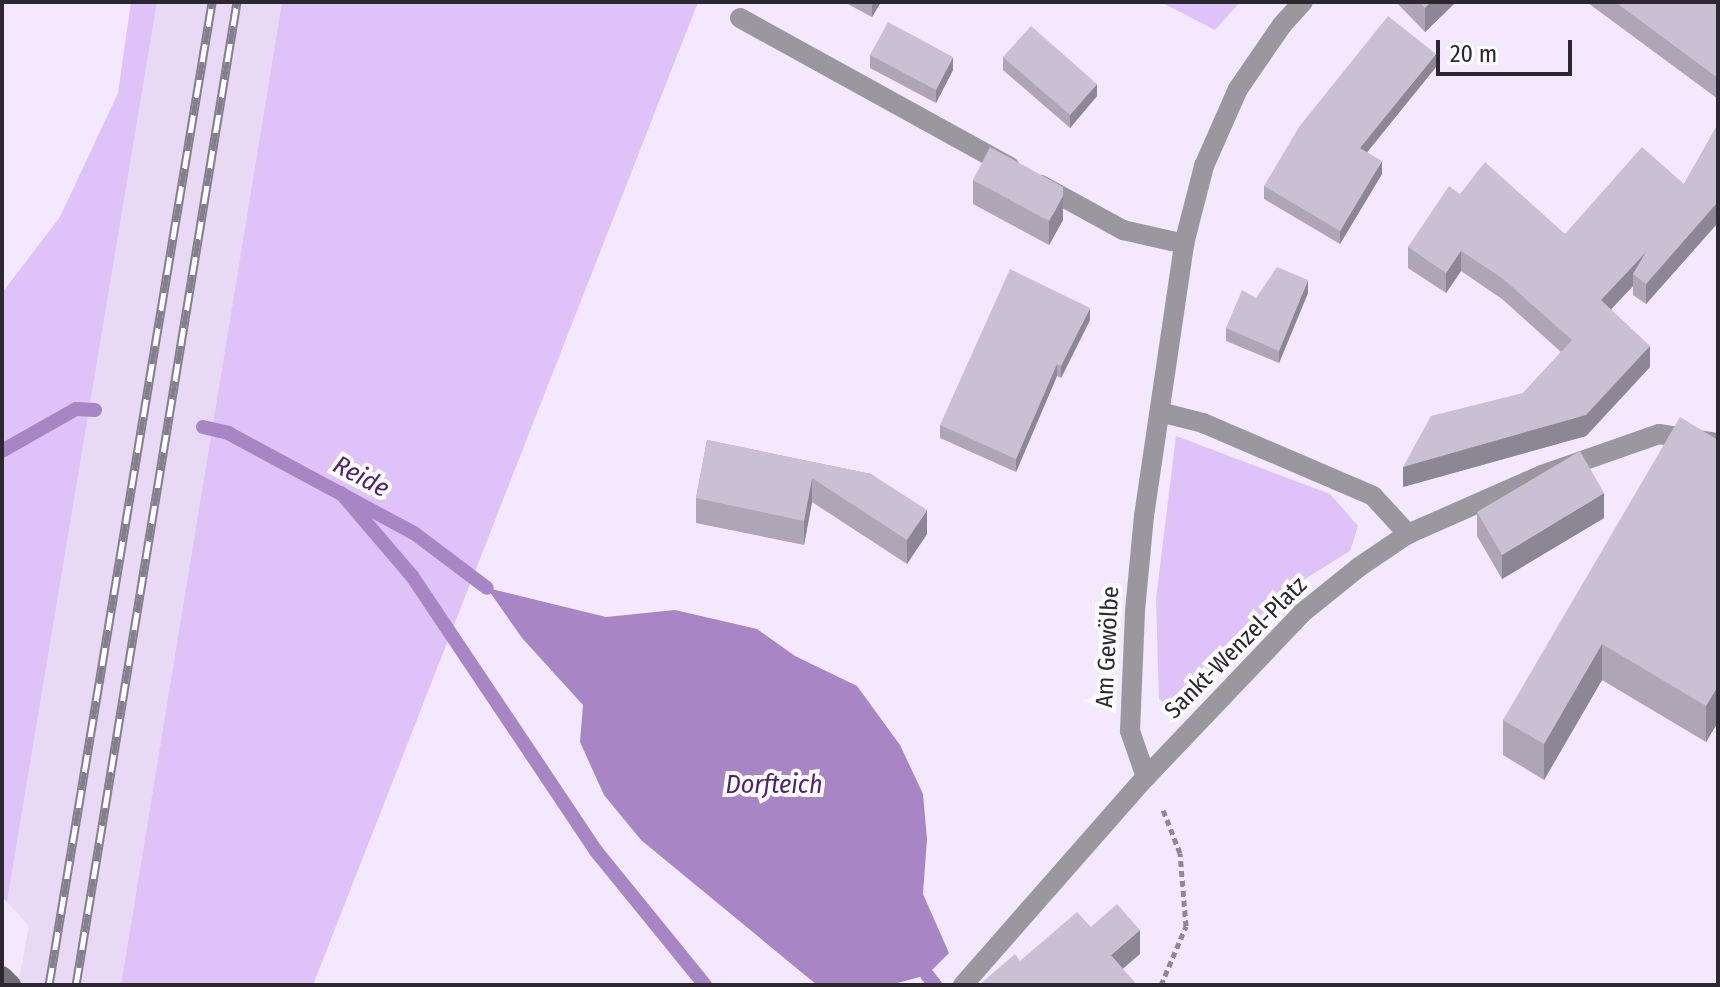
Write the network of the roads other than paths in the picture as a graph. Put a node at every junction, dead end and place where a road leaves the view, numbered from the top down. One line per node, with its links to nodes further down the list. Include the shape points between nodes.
1 (1303, 2): 3 (street, Am Gewölbe, via 1238,89 1204,166)
2 (740, 18): 3 (street, via 1123,230)
3 (1184, 244): 4 (street, Am Gewölbe)
4 (1160, 412): 6 (street, via 1203,423 1373,496); 7 (street, Am Gewölbe, via 1144,516 1130,731)
5 (1718, 443): 6 (street, Sankt-Wenzel-Platz, via 1659,434 1542,475)
6 (1408, 534): 7 (street, Sankt-Wenzel-Platz, via 1302,613)
7 (1146, 777): 10 (street)
8 (2, 976): 9 (main road)
9 (11, 985)
10 (963, 985)

